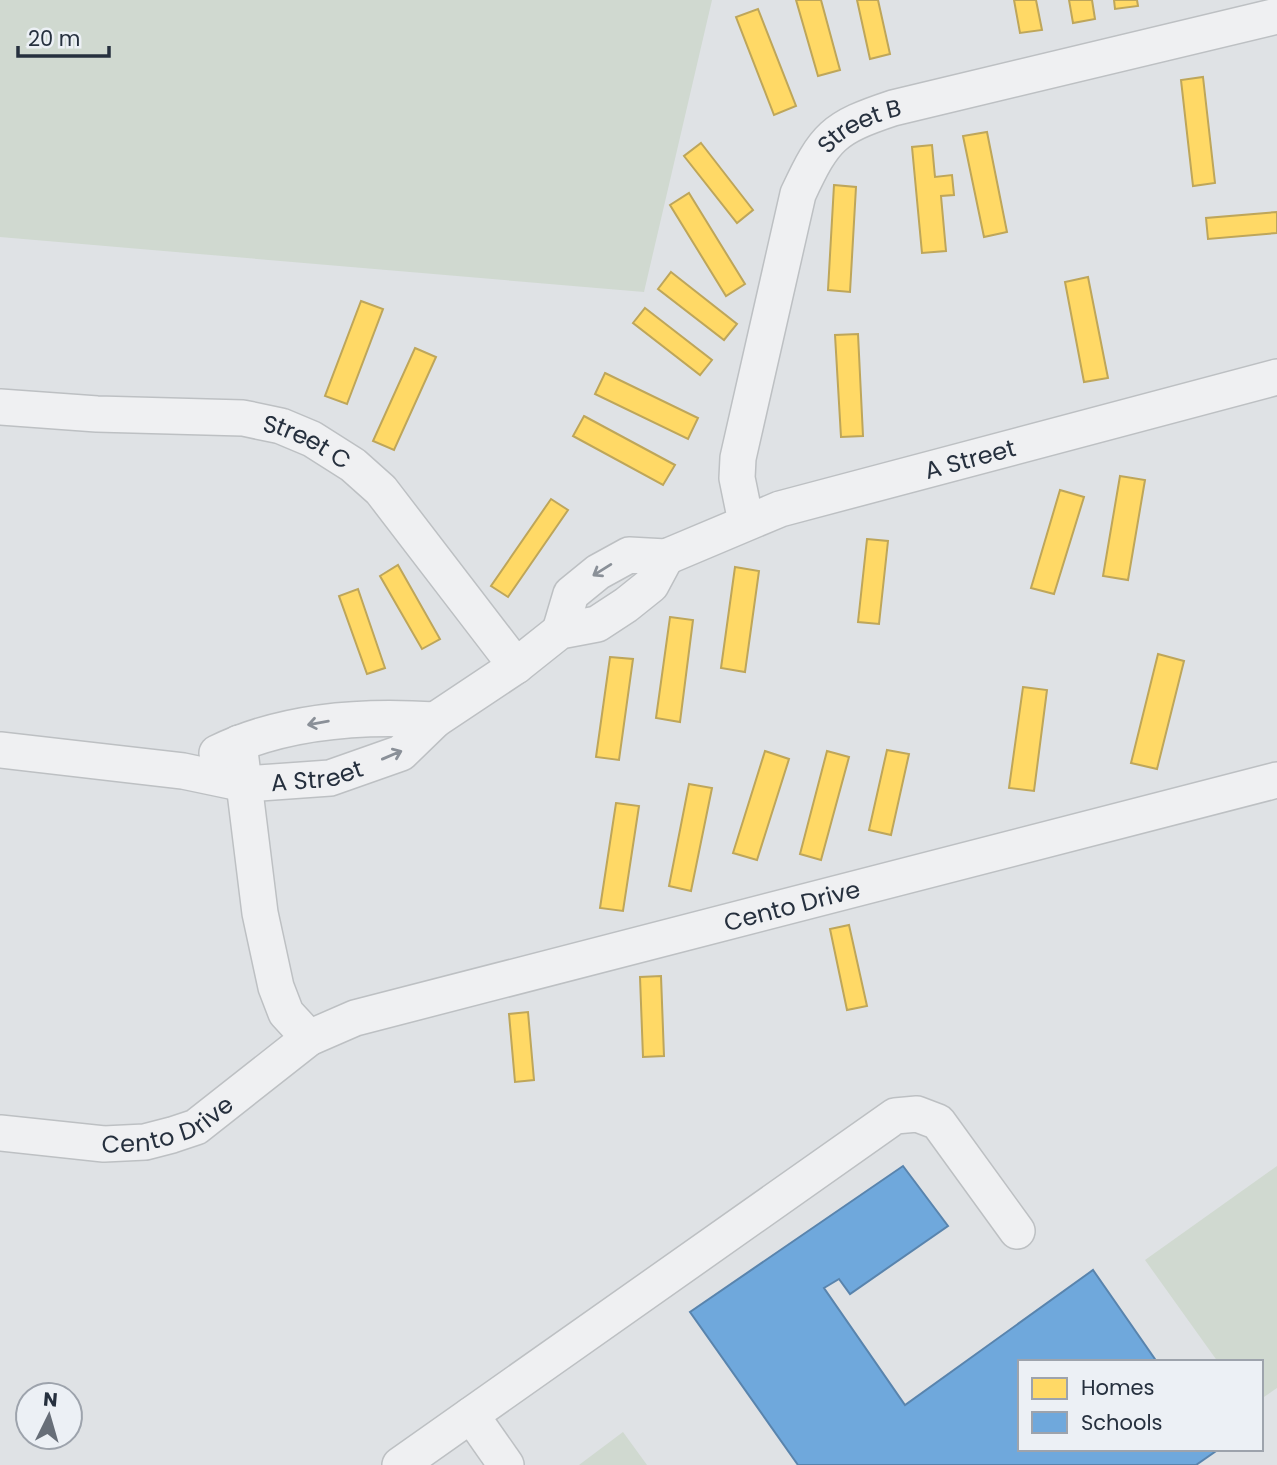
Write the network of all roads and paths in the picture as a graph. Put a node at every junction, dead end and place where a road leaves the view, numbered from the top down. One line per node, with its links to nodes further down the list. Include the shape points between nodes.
1 (1277, 16): 4 (street, Street B, via 893,108 853,121 829,139 798,194 738,458 738,488)
2 (1277, 377): 4 (street, A Street, via 780,509)
3 (0, 407): 5 (street, Street C, via 243,418 313,439 354,465 381,491)
4 (746, 522): 5 (street, A Street, via 666,557 651,585 626,604 597,624 560,631)
5 (516, 666): 6 (street, A Street)
6 (435, 720): 7 (street, A Street, one-way to 7, via 392,717 321,722); 11 (street, A Street, one-way to 6, via 330,778 401,753)
7 (239, 743): 9 (street, A Street); 11 (street)
8 (0, 750): 9 (street, A Street)
9 (183, 771): 11 (street, A Street)
10 (1277, 780): 12 (street, Cento Drive, via 355,1018)
11 (245, 784): 12 (street, via 260,913 276,987 286,1013)
12 (309, 1038): 13 (street, Cento Drive, via 196,1127 172,1135 104,1144)
13 (0, 1133)
14 (1017, 1231): 15 (street, via 938,1122 917,1114 895,1116)
15 (471, 1415): 16 (street); 17 (street)
16 (400, 1465)
17 (506, 1465)

